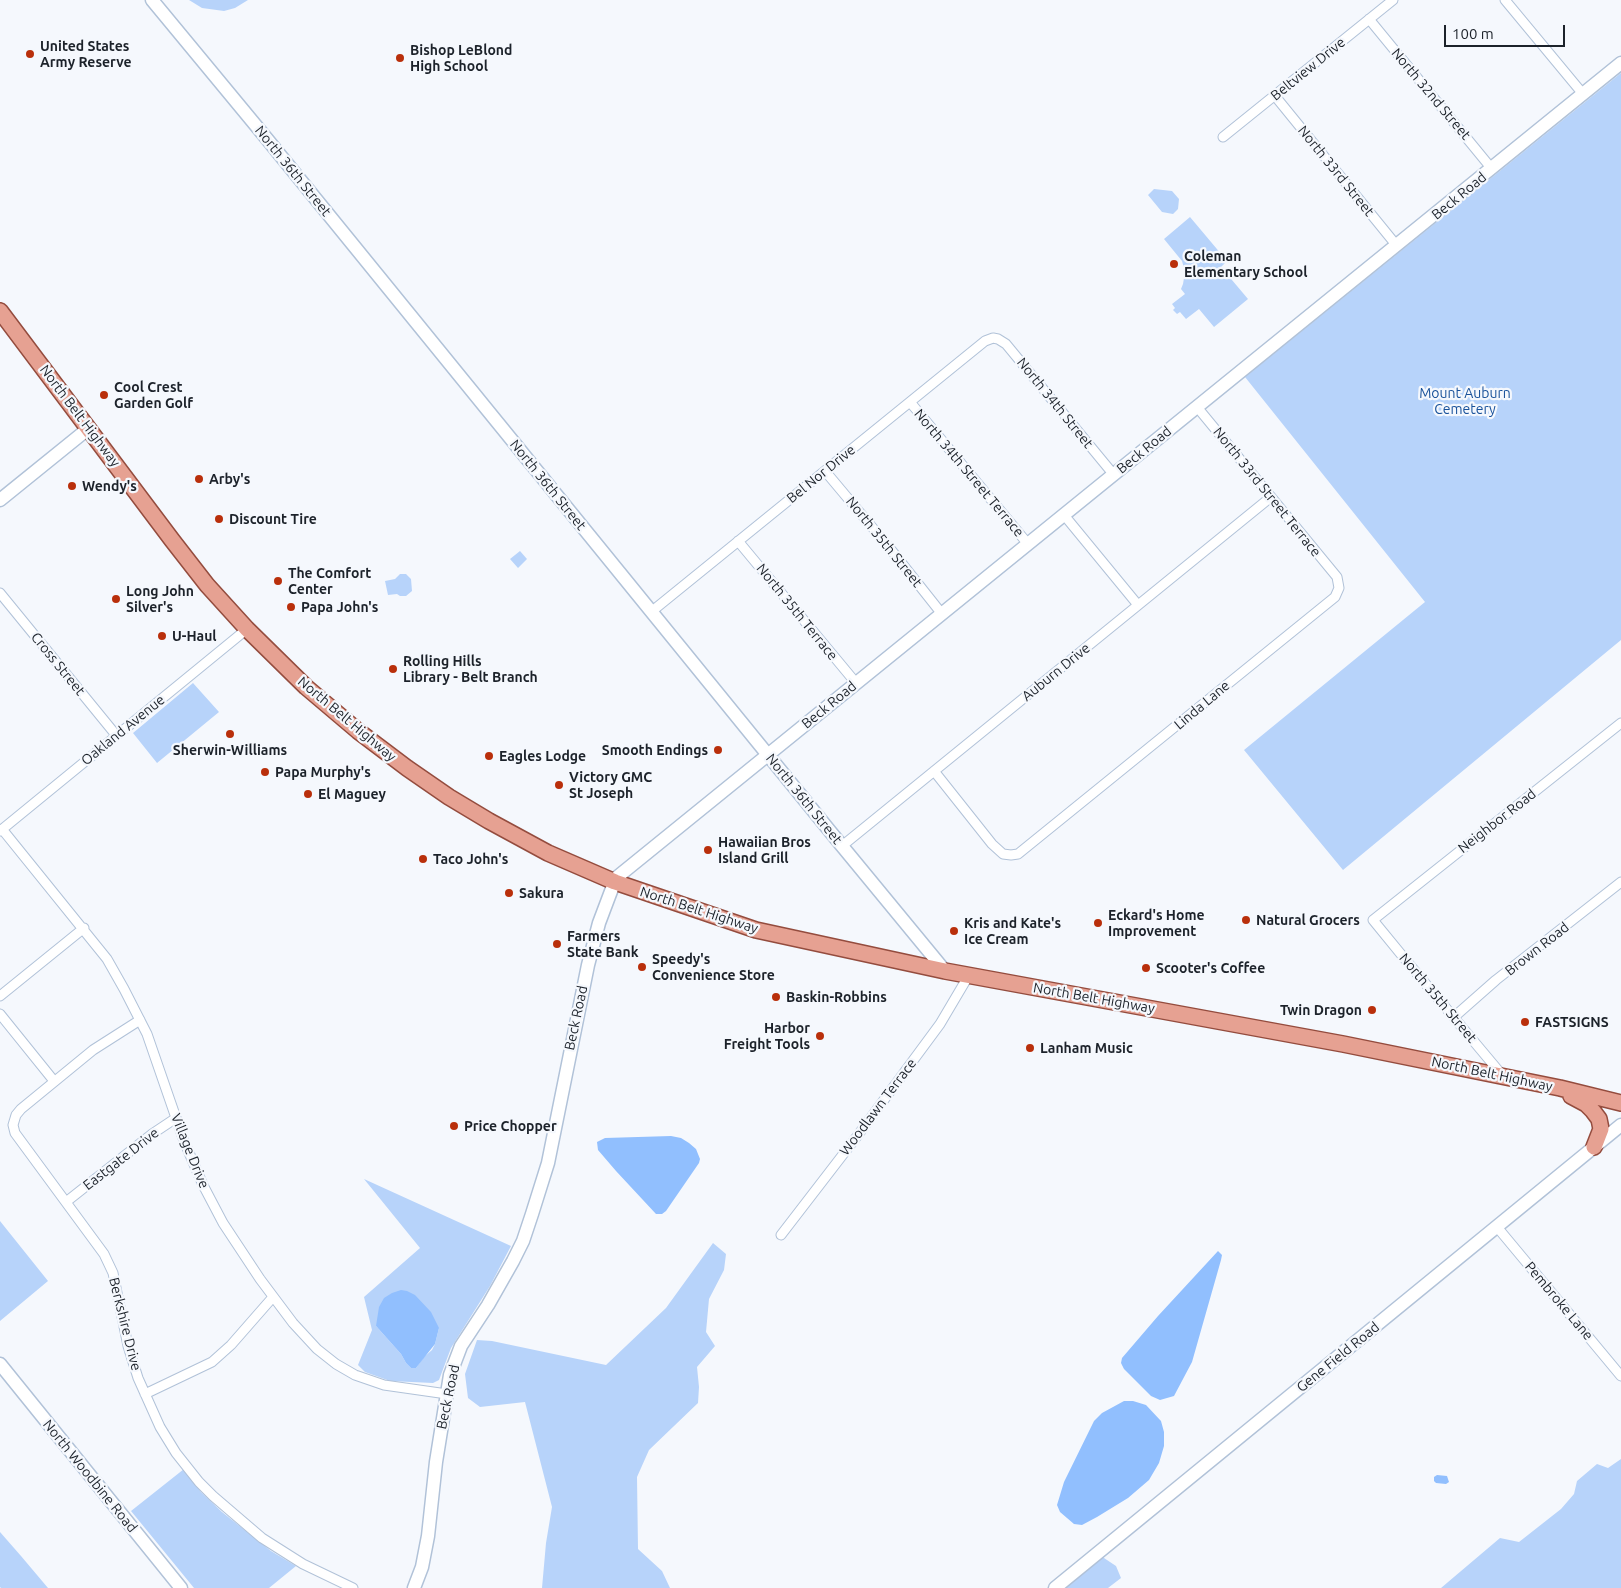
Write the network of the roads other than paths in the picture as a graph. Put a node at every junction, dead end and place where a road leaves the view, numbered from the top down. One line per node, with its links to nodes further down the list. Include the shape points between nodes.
1 (152, 0): 26 (street, North 36th Street)
2 (1393, 0): 4 (street, Beltview Drive)
3 (1505, 0): 6 (street)
4 (1369, 19): 7 (street, Beltview Drive); 9 (street, North 32nd Street)
5 (1621, 63): 6 (street, Beck Road)
6 (1583, 94): 9 (street, Beck Road)
7 (1275, 96): 8 (street, Beltview Drive); 10 (street, North 33rd Street)
8 (1224, 137)
9 (1492, 168): 10 (street, Beck Road)
10 (1397, 246): 14 (street, Beck Road)
11 (0, 311): 15 (main road, North Belt Highway)
12 (993, 338): 13 (street, Bel Nor Drive, via 985,341); 17 (street, North 34th Street, via 1006,344)
13 (910, 402): 16 (street, Bel Nor Drive); 22 (street, North 34th Street Terrace)
14 (1198, 408): 17 (street, Beck Road); 18 (street, North 33rd Street Terrace)
15 (88, 428): 19 (street); 28 (main road, North Belt Highway, via 207,584)
16 (825, 471): 21 (street, Bel Nor Drive); 27 (street, North 35th Street)
17 (1114, 475): 20 (street, Beck Road)
18 (1271, 497): 23 (street, North 33rd Street Terrace); 25 (street, Auburn Drive)
19 (0, 500)
20 (1064, 515): 22 (street, Beck Road); 25 (street)
21 (738, 541): 26 (street, Bel Nor Drive); 29 (street, North 35th Terrace)
22 (1028, 544): 27 (street, Beck Road)
23 (1337, 577): 33 (street, Linda Lane, via 1340,588 1335,597 1018,854 1003,854 992,844)
24 (0, 593): 31 (street, Cross Street)
25 (1138, 605): 33 (street, Auburn Drive)
26 (651, 612): 32 (street, North 36th Street)
27 (942, 614): 29 (street, Beck Road)
28 (247, 629): 31 (street, Oakland Avenue); 36 (main road, North Belt Highway, via 306,687 407,768 496,825 548,853)
29 (856, 684): 32 (street, Beck Road)
30 (1621, 723): 38 (street, Neighbor Road)
31 (116, 736): 34 (street, Oakland Avenue)
32 (768, 754): 35 (street, North 36th Street); 36 (street, Beck Road, via 650,849)
33 (934, 771): 35 (street, Auburn Drive)
34 (1, 830): 39 (street, Village Drive)
35 (842, 846): 40 (street, North 36th Street)
36 (615, 882): 40 (main road, North Belt Highway, via 756,930); 60 (street, Beck Road, via 599,923 588,965 548,1163 529,1223 513,1261 461,1346)
37 (1621, 882): 44 (street, Brown Road)
38 (1374, 920): 44 (street, North 35th Street)
39 (84, 928): 42 (street); 45 (street, Village Drive, via 107,959)
40 (945, 971): 41 (main road, North Belt Highway)
41 (969, 975): 46 (main road, North Belt Highway); 55 (street, Woodlawn Terrace, via 940,1024)
42 (0, 996)
43 (0, 1014): 47 (street)
44 (1454, 1017): 46 (street, North 35th Street)
45 (140, 1020): 47 (street, via 93,1050); 50 (street, Village Drive)
46 (1502, 1076): 48 (main road, North Belt Highway)
47 (54, 1081): 53 (street, Berkshire Drive, via 21,1109 13,1125 24,1147)
48 (1560, 1088): 49 (main road, North Belt Highway); 52 (main road, via 1586,1104 1599,1119 1601,1129)
49 (1621, 1103)
50 (176, 1118): 53 (street, Eastgate Drive); 56 (street, Village Drive, via 203,1185 223,1223)
51 (1621, 1125): 52 (street, Gene Field Road)
52 (1594, 1147): 54 (street, Gene Field Road)
53 (66, 1202): 59 (street, Berkshire Drive, via 104,1254 113,1273 128,1346)
54 (1497, 1227): 58 (street, Pembroke Lane); 64 (street, Gene Field Road)
55 (781, 1235)
56 (274, 1296): 59 (street, via 212,1362); 60 (street, Village Drive, via 317,1349 355,1375 384,1385)
57 (0, 1364): 61 (street, North Woodbine Road)
58 (1621, 1376)
59 (145, 1394): 62 (street, Berkshire Drive, via 176,1453 213,1496 262,1538 303,1564)
60 (447, 1394): 63 (street, Beck Road, via 424,1559)
61 (181, 1588)
62 (353, 1588)
63 (414, 1588)
64 (1055, 1588)

